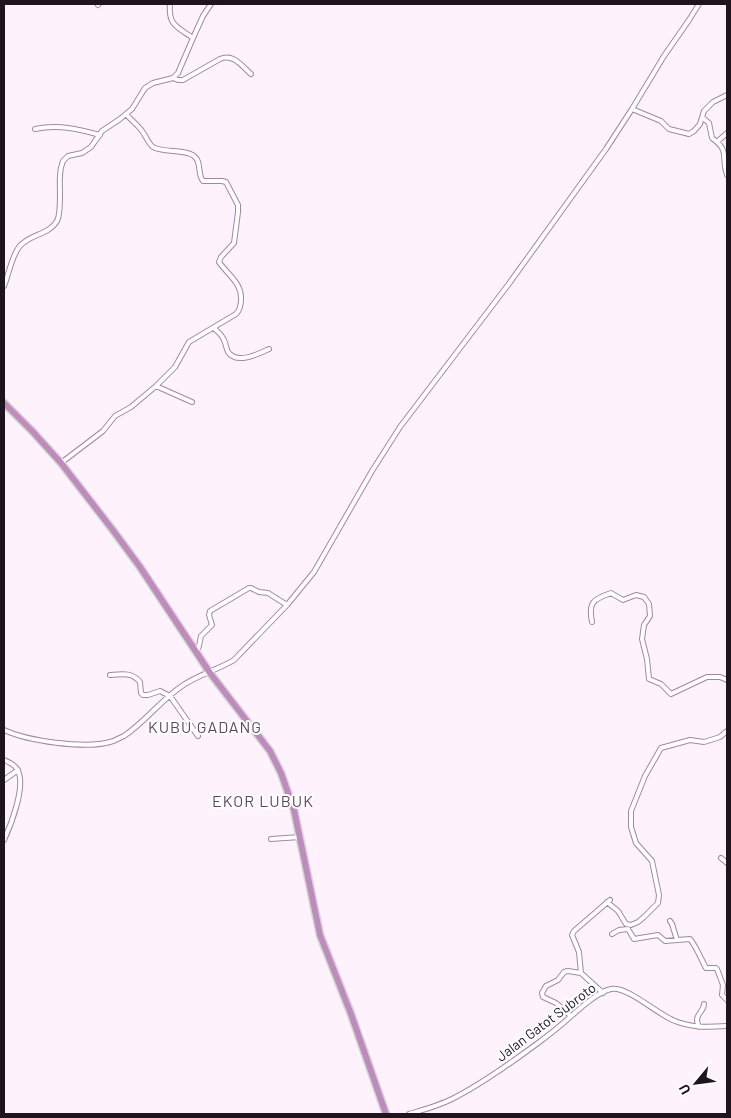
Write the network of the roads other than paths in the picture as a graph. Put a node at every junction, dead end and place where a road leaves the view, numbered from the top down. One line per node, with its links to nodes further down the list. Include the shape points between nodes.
1 (170, 4): 4 (street, via 174,25)
2 (211, 4): 4 (street)
3 (698, 4): 8 (street)
4 (193, 38): 6 (street)
5 (251, 74): 6 (street, via 226,56 183,80)
6 (173, 78): 9 (street, via 145,88)
7 (727, 95): 10 (street, via 713,102 704,111)
8 (632, 109): 10 (street, via 684,134 694,131); 23 (street, via 508,285 400,428 314,572)
9 (126, 114): 13 (street); 17 (street, via 154,148 195,156 200,179 226,182 238,205 234,243 219,262 239,288 241,305 236,314)
10 (703, 118): 14 (street, via 709,123 712,138)
11 (35, 129): 13 (street, via 66,127)
12 (727, 134): 14 (street)
13 (100, 135): 16 (street, via 82,153 68,156 63,161 59,218 47,231 20,246)
14 (718, 141): 15 (street, via 727,152)
15 (727, 176)
16 (4, 286)
17 (214, 328): 18 (street, via 224,338 232,356 252,356); 19 (street, via 189,342 173,369)
18 (269, 349)
19 (156, 386): 20 (street); 22 (street, via 115,416 101,433)
20 (192, 402)
21 (4, 403): 22 (highway)
22 (61, 463): 25 (highway, via 140,567)
23 (287, 604): 25 (street, via 249,588 210,611 212,625 200,637); 26 (street, via 234,660)
24 (592, 622): 28 (street, via 590,613 598,597 611,593 623,600 636,595 644,597 649,604 650,616 644,625 642,639 650,678 671,694 707,677)
25 (196, 652): 26 (highway)
26 (210, 673): 29 (street, via 188,682); 36 (highway, via 270,751 294,810)
27 (110, 675): 29 (street, via 132,675 140,682 142,695 160,691)
28 (727, 680)
29 (170, 696): 30 (street, via 137,726 112,742 75,744 47,741); 32 (street)
30 (4, 730)
31 (727, 731): 44 (street, via 704,742 690,740 661,748 631,811 634,840 652,861 658,903 632,925 626,924 609,902 572,933 579,952)
32 (198, 736)
33 (4, 760): 34 (street)
34 (18, 770): 35 (street); 38 (street, via 19,795)
35 (4, 780)
36 (300, 837): 37 (street); 51 (highway, via 320,935)
37 (271, 839)
38 (4, 840)
39 (721, 858): 40 (street)
40 (727, 863)
41 (670, 921): 43 (street)
42 (612, 934): 43 (street, via 628,930 634,939 658,935 665,941)
43 (677, 940): 46 (street, via 690,939 706,968 716,968 723,985 722,996)
44 (581, 973): 45 (street); 48 (street, via 564,972 542,993 543,997)
45 (603, 993): 48 (street, Jalan Gatot Subroto); 50 (street, Jalan Gatot Subroto, via 618,989 663,1016)
46 (727, 1000)
47 (704, 1004): 50 (street, via 697,1020)
48 (571, 1016): 52 (street, Jalan Gatot Subroto, via 504,1068 468,1090)
49 (727, 1026): 50 (street, Jalan Gatot Subroto)
50 (698, 1027)
51 (386, 1114)
52 (409, 1114)

